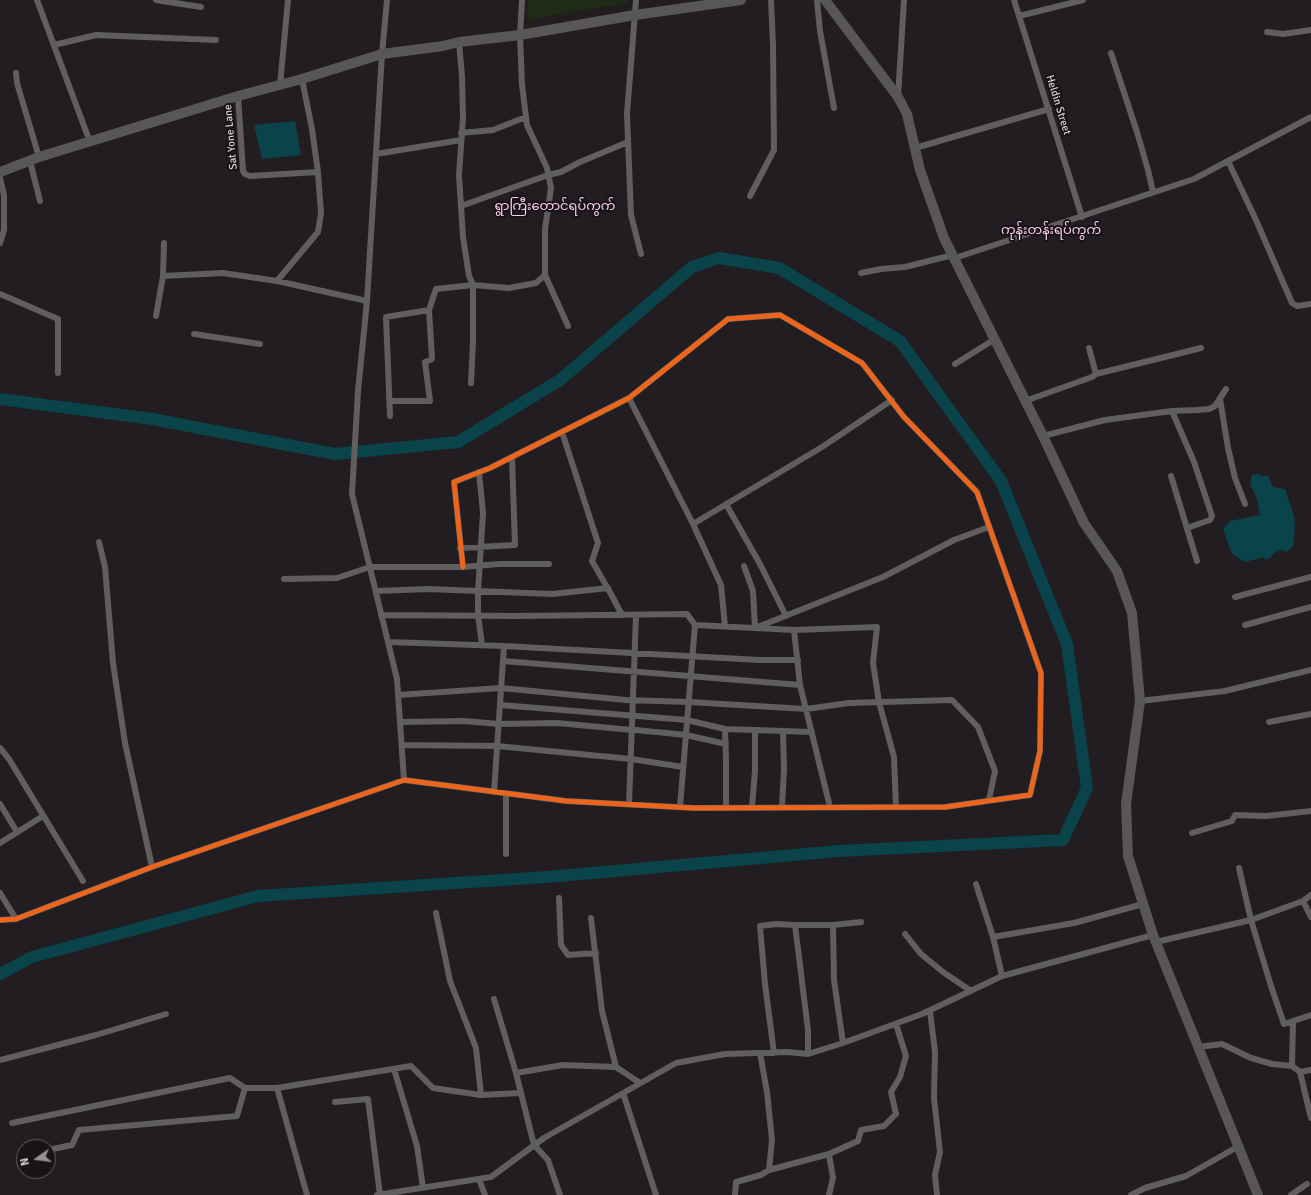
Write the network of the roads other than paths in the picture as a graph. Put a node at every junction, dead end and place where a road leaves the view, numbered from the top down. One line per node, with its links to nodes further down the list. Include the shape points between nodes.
1 (38, 0): 22 (street)
2 (156, 0): 14 (street)
3 (288, 0): 27 (street)
4 (387, 0): 24 (street)
5 (522, 0): 19 (street)
6 (636, 0): 15 (street)
7 (740, 0): 15 (main road)
8 (771, 0): 47 (street, via 774,45 774,150)
9 (817, 0): 30 (street)
10 (825, 0): 29 (main road)
11 (904, 0): 29 (street)
12 (1014, 0): 16 (street, Heldin Street)
13 (1083, 0): 16 (street)
14 (201, 7)
15 (634, 15): 19 (main road); 37 (street, via 627,114)
16 (1019, 16): 31 (street, Heldin Street)
17 (1311, 30): 18 (street, via 1283,34)
18 (1267, 32)
19 (520, 35): 21 (main road); 32 (street)
20 (216, 40): 22 (street, via 96,35)
21 (459, 42): 24 (main road); 34 (street)
22 (54, 45): 36 (street)
23 (1111, 53): 46 (street, via 1137,132)
24 (382, 54): 26 (main road); 39 (street)
25 (16, 73): 40 (street)
26 (302, 80): 27 (main road); 43 (street)
27 (280, 85): 28 (main road)
28 (238, 96): 36 (main road); 43 (street, Sat Yone Lane, via 245,174 250,176)
29 (898, 97): 38 (main road, via 906,114)
30 (834, 108)
31 (1049, 109): 38 (street); 50 (street, Heldin Street)
32 (526, 117): 34 (street, via 493,130); 44 (street)
33 (1311, 117): 41 (street)
34 (462, 133): 35 (street)
35 (461, 140): 39 (street); 49 (street, via 458,175)
36 (90, 142): 40 (main road)
37 (628, 142): 44 (street, via 561,172); 53 (street, via 631,215)
38 (915, 148): 54 (main road, via 944,238)
39 (376, 154): 61 (street)
40 (34, 159): 42 (main road); 48 (street)
41 (1228, 161): 46 (street, via 1194,179); 62 (street, via 1292,303 1297,306)
42 (0, 172)
43 (318, 172): 58 (street, via 321,213 318,232)
44 (548, 175): 49 (street); 56 (street, via 551,188 545,229)
45 (0, 178): 51 (street, via 4,195 4,230)
46 (1153, 192): 50 (street)
47 (750, 196)
48 (40, 200)
49 (461, 206): 59 (street, via 469,276)
50 (1082, 217): 54 (street)
51 (0, 243)
52 (164, 243): 57 (street)
53 (640, 254)
54 (954, 257): 55 (street); 67 (main road)
55 (861, 273)
56 (545, 275): 59 (street, via 536,283 509,288); 65 (street)
57 (163, 276): 58 (street, via 223,273); 64 (street)
58 (277, 281): 61 (street)
59 (473, 285): 63 (street, via 436,289); 74 (street, via 474,342)
60 (0, 294): 72 (street, via 58,318)
61 (367, 301): 100 (street, via 352,494)
62 (1311, 304)
63 (429, 310): 79 (street, via 386,318); 79 (street, via 432,359 425,362 430,401)
64 (156, 316)
65 (568, 326)
66 (194, 334): 68 (street)
67 (995, 339): 71 (street); 80 (main road)
68 (260, 344)
69 (1089, 348): 73 (street)
70 (1200, 348): 73 (street)
71 (955, 364)
72 (58, 373)
73 (1096, 374): 80 (street)
74 (471, 383)
75 (1226, 390): 77 (street)
76 (629, 398): 78 (street, via 728,319 780,315 862,363); 83 (street); 90 (street)
77 (1220, 399): 81 (street, via 1215,406 1209,408); 89 (street, via 1235,478)
78 (892, 400): 88 (street, via 822,447); 91 (street, via 904,417 977,492)
79 (390, 401): 82 (street)
80 (1025, 401): 84 (main road)
81 (1172, 411): 84 (street, via 1105,420); 92 (street, via 1194,462 1212,516 1210,520)
82 (390, 416)
83 (562, 432): 85 (street); 104 (street, via 598,543 592,561)
84 (1043, 436): 135 (main road, via 1084,523 1117,571 1132,613)
85 (512, 457): 86 (street); 95 (street, via 515,545)
86 (480, 472): 94 (street, via 454,482); 95 (street, via 483,513)
87 (1171, 476): 92 (street)
88 (726, 504): 90 (street); 113 (street)
89 (1245, 504)
90 (693, 524): 116 (street, via 721,585)
91 (989, 527): 113 (street, via 954,540 883,577); 159 (street, via 1041,673 1041,681 1040,752 1030,794)
92 (1187, 528): 96 (street)
93 (99, 542): 174 (street, via 105,566 113,663 125,743)
94 (460, 548): 95 (street); 101 (street)
95 (480, 548): 98 (street)
96 (1197, 561)
97 (549, 564): 98 (street)
98 (479, 566): 101 (street); 106 (street)
99 (744, 566): 117 (street, via 753,591)
100 (370, 567): 101 (street); 103 (street, via 337,578); 105 (street)
101 (463, 567)
102 (1311, 577): 107 (street)
103 (284, 579)
104 (608, 588): 106 (street, via 552,594); 111 (street)
105 (376, 591): 106 (street); 109 (street)
106 (478, 592): 110 (street)
107 (1235, 597)
108 (1311, 607): 115 (street)
109 (381, 615): 110 (street); 119 (street)
110 (478, 615): 111 (street); 120 (street)
111 (622, 615): 112 (street)
112 (636, 615): 114 (street, via 687,614); 122 (street)
113 (786, 616): 117 (street)
114 (695, 625): 116 (street); 123 (street)
115 (1245, 625)
116 (725, 626): 117 (street)
117 (755, 628): 118 (street)
118 (794, 630): 125 (street); 134 (street, via 877,627 873,663)
119 (388, 642): 120 (street); 131 (street)
120 (482, 645): 121 (street)
121 (504, 646): 122 (street); 124 (street)
122 (634, 652): 123 (street); 127 (street)
123 (692, 657): 125 (street); 128 (street)
124 (503, 660): 127 (street); 130 (street)
125 (798, 660): 129 (street)
126 (1311, 670): 135 (street, via 1225,691)
127 (634, 671): 128 (street); 132 (street)
128 (691, 676): 129 (street); 133 (street)
129 (800, 685): 137 (street)
130 (501, 688): 131 (street); 132 (street); 136 (street)
131 (398, 695): 141 (street)
132 (633, 700): 133 (street); 139 (street)
133 (688, 702): 137 (street); 140 (street)
134 (879, 702): 137 (street); 159 (street, via 952,700 978,727 995,771); 167 (street, via 894,757)
135 (1140, 702): 182 (main road, via 1126,804 1128,856)
136 (500, 705): 139 (street); 143 (street)
137 (806, 709): 148 (street)
138 (1311, 714): 142 (street)
139 (632, 716): 140 (street); 145 (street)
140 (687, 720): 144 (street); 149 (street)
141 (400, 722): 143 (street, via 464,721); 151 (street)
142 (1269, 722)
143 (499, 724): 145 (street, via 558,723); 152 (street)
144 (725, 729): 146 (street); 150 (street)
145 (634, 730): 149 (street); 154 (street)
146 (755, 730): 147 (street); 164 (street)
147 (783, 731): 148 (street); 165 (street)
148 (812, 732): 166 (street)
149 (686, 735): 150 (street); 155 (street)
150 (726, 744): 163 (street)
151 (402, 745): 152 (street); 156 (street)
152 (497, 746): 154 (street); 157 (street)
153 (0, 748): 169 (street)
154 (631, 760): 155 (street); 161 (street)
155 (683, 767): 162 (street)
156 (404, 780): 157 (street); 174 (street)
157 (494, 792): 158 (street)
158 (506, 794): 161 (street, via 566,801); 173 (street)
159 (989, 800): 167 (street, via 945,807)
160 (0, 804): 170 (street)
161 (629, 804): 162 (street)
162 (680, 807): 163 (street)
163 (726, 807): 164 (street)
164 (752, 807): 165 (street)
165 (782, 807): 166 (street)
166 (830, 807): 167 (street)
167 (896, 807)
168 (1311, 812): 171 (street, via 1266,816 1235,815 1232,820)
169 (43, 816): 170 (street); 176 (street)
170 (17, 832): 172 (street)
171 (1192, 833)
172 (0, 843)
173 (506, 854)
174 (152, 867): 186 (street)
175 (1239, 868): 188 (street)
176 (83, 882)
177 (976, 884): 193 (street)
178 (0, 893): 186 (street)
179 (1311, 895): 181 (street)
180 (559, 898): 195 (street, via 561,945 568,955)
181 (1304, 901): 184 (street); 188 (street)
182 (1143, 904): 193 (street, via 1074,923); 194 (main road)
183 (436, 913): 221 (street, via 450,981 476,1048)
184 (1311, 917)
185 (591, 918): 195 (street)
186 (16, 919): 187 (street)
187 (0, 920)
188 (1251, 920): 194 (street); 202 (street, via 1284,1024)
189 (861, 922): 191 (street)
190 (795, 925): 191 (street); 207 (street, via 760,926); 208 (street, via 808,1030)
191 (833, 925): 204 (street, via 834,980)
192 (905, 934): 197 (street, via 921,954)
193 (993, 937): 196 (street)
194 (1154, 938): 196 (street); 205 (main road)
195 (596, 953): 211 (street, via 602,1011)
196 (1002, 976): 197 (street)
197 (971, 991): 199 (street)
198 (494, 999): 215 (street)
199 (930, 1010): 203 (street); 240 (street, via 935,1052 934,1098 940,1152 935,1175)
200 (166, 1014): 209 (street)
201 (1311, 1015): 202 (street)
202 (1293, 1021): 210 (street)
203 (896, 1024): 204 (street); 228 (street, via 906,1056 900,1077 891,1092 896,1114 884,1126 861,1130 858,1141)
204 (842, 1043): 208 (street)
205 (1198, 1047): 210 (street, via 1222,1044 1251,1058); 226 (main road)
206 (760, 1053): 207 (street); 216 (street, via 725,1054 676,1063); 229 (street, via 772,1140)
207 (774, 1053): 208 (street)
208 (808, 1054)
209 (0, 1060)
210 (1292, 1066): 214 (street)
211 (616, 1067): 215 (street, via 563,1065); 216 (street)
212 (394, 1069): 218 (street); 221 (street, via 411,1066 433,1088); 232 (street, via 417,1146)
213 (1311, 1070): 214 (street)
214 (1300, 1072): 223 (street)
215 (516, 1073): 219 (street)
216 (640, 1083): 220 (street)
217 (245, 1088): 218 (street); 224 (street, via 230,1078); 227 (street, via 237,1116 79,1130 72,1145)
218 (276, 1088): 233 (street)
219 (521, 1093): 221 (street); 225 (street)
220 (623, 1093): 225 (street); 237 (street)
221 (481, 1095)
222 (335, 1102): 234 (street, via 368,1099)
223 (1311, 1118)
224 (12, 1123)
225 (534, 1145): 230 (street, via 491,1177); 236 (street, via 548,1160)
226 (1239, 1146): 241 (street, via 1186,1176 1145,1188); 242 (main road)
227 (56, 1148)
228 (829, 1154): 229 (street); 239 (street, via 833,1178)
229 (769, 1170): 238 (street, via 736,1182)
230 (479, 1179): 232 (street); 235 (street)
231 (1307, 1184): 243 (street)
232 (423, 1188): 234 (street)
233 (307, 1195)
234 (379, 1195)
235 (485, 1195)
236 (560, 1195)
237 (656, 1195)
238 (735, 1195)
239 (829, 1195)
240 (937, 1195)
241 (1131, 1195)
242 (1258, 1195)
243 (1290, 1195)

